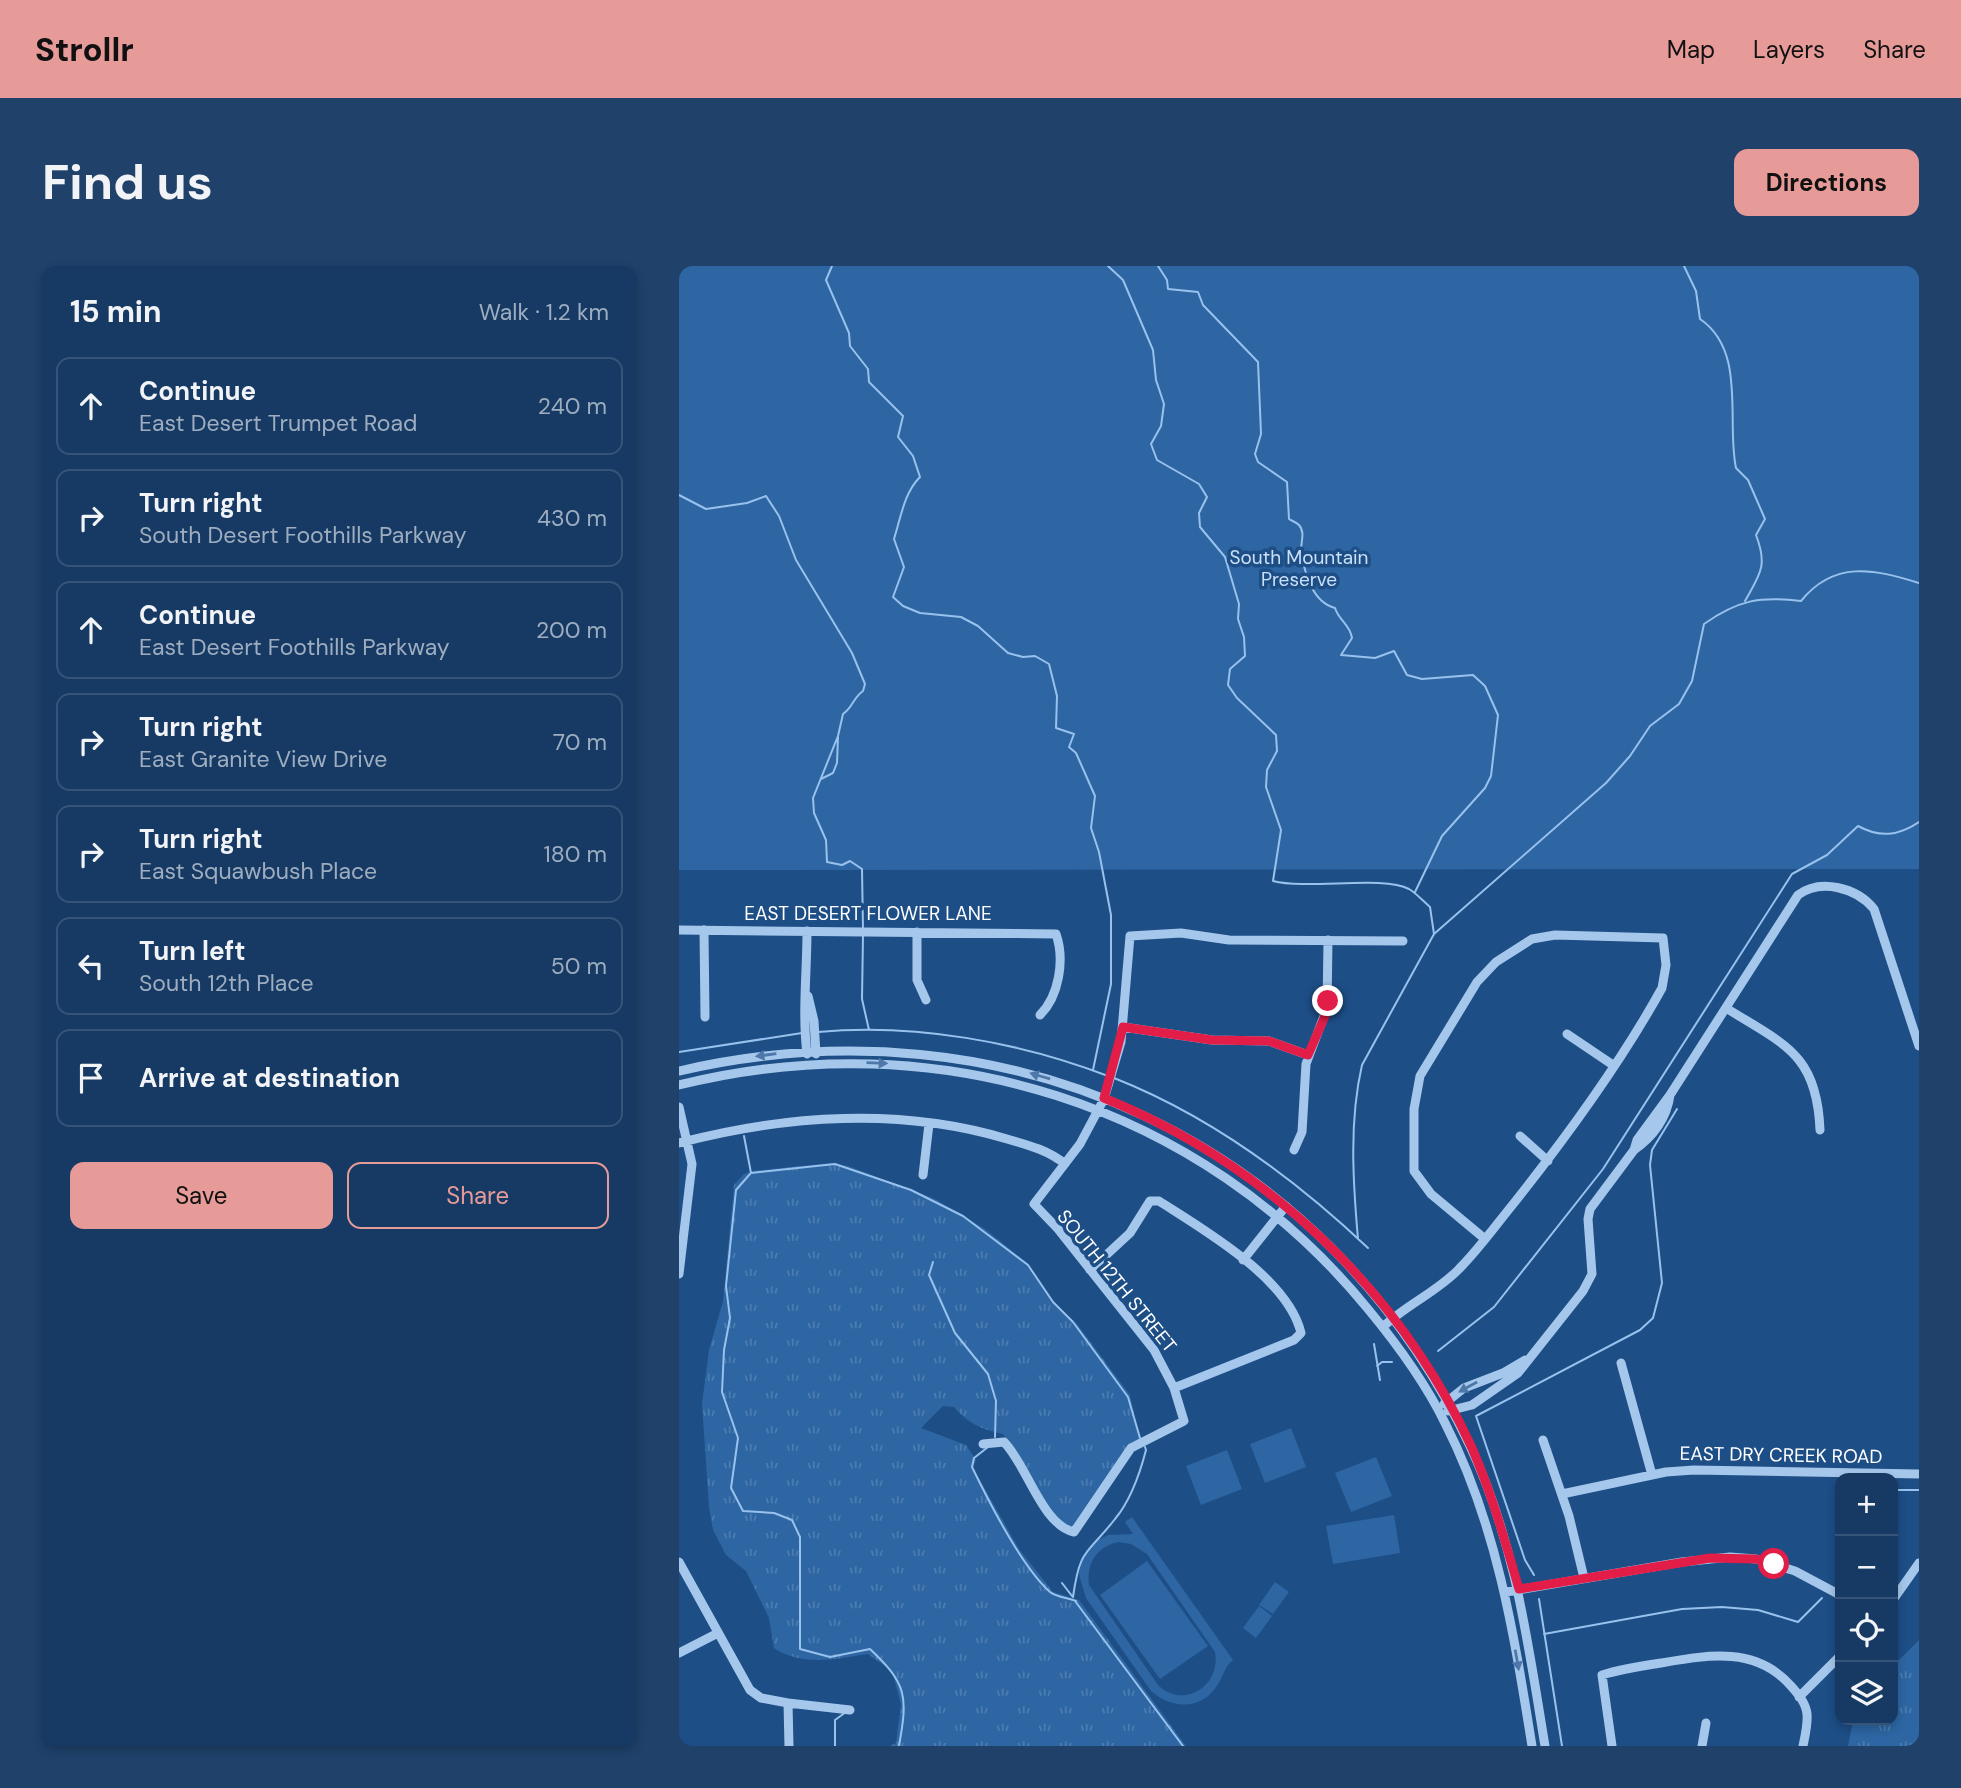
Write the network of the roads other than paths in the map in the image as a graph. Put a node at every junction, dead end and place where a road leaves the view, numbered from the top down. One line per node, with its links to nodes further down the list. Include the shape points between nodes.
1 (679, 930): 2 (street, EAST DESERT FLOWER LANE)
2 (704, 930): 3 (street, EAST DESERT FLOWER LANE); 10 (street)
3 (807, 931): 4 (street, EAST DESERT FLOWER LANE); 14 (street)
4 (917, 932): 7 (street, via 917,980); 9 (street, EAST DESERT FLOWER LANE, via 1056,934 1058,985 1052,1003)
5 (1328, 940): 6 (street); 11 (street, via 1229,940 1181,933 1130,936); 15 (street, via 1327,1008)
6 (1403, 941)
7 (926, 1000)
8 (1726, 1008): 13 (street, via 1794,898 1812,888 1845,888 1874,909); 26 (street, via 1796,1055 1815,1088); 41 (street, via 1590,1209 1595,1275)
9 (1040, 1015)
10 (705, 1017)
11 (1123, 1027): 15 (street, via 1212,1040 1269,1041); 22 (street)
12 (1567, 1034): 18 (street)
13 (1919, 1046)
14 (811, 1051): 16 (street, via 879,1050); 17 (street); 19 (street, one-way to 19)
15 (1308, 1055): 29 (street, via 1302,1132)
16 (976, 1061): 20 (street); 22 (street, one-way to 16, via 1063,1082)
17 (812, 1063): 20 (street, one-way to 20, via 880,1063); 21 (street)
18 (1613, 1065): 30 (street); 35 (street, via 1662,988 1666,965 1663,938 1543,936 1484,973 1420,1076 1414,1109 1414,1171 1431,1194)
19 (679, 1071)
20 (972, 1073): 24 (street)
21 (679, 1085)
22 (1104, 1098): 24 (street); 33 (street, via 1199,1144)
23 (679, 1107): 28 (street)
24 (1098, 1110): 31 (street); 34 (street, via 1195,1158)
25 (929, 1124): 28 (street, via 823,1119 752,1126); 31 (street, via 992,1134 1048,1152); 32 (street)
26 (1820, 1130)
27 (1520, 1136): 30 (street)
28 (684, 1142): 38 (street, via 692,1183)
29 (1294, 1150)
30 (1548, 1161): 35 (street)
31 (1065, 1164): 37 (street, SOUTH 12TH STREET, via 1034,1204)
32 (923, 1175)
33 (1286, 1206): 34 (street); 39 (street, via 1342,1258)
34 (1278, 1216): 36 (street); 40 (street, via 1334,1270)
35 (1485, 1239): 39 (street, via 1444,1284)
36 (1243, 1259): 37 (street, via 1159,1201 1150,1201 1130,1233); 43 (street, via 1290,1307 1301,1333 1294,1340)
37 (1090, 1270): 43 (street, SOUTH 12TH STREET, via 1154,1350)
38 (679, 1274)
39 (1394, 1317): 40 (street); 44 (street)
40 (1383, 1327): 45 (street)
41 (1525, 1360): 44 (street, one-way to 44); 46 (street, via 1507,1381 1472,1405)
42 (1621, 1363): 50 (street)
43 (1174, 1388): 48 (street, SOUTH 12TH STREET, via 1184,1421 1131,1448 1075,1532 1066,1530 1048,1512 1004,1442)
44 (1447, 1400): 45 (street); 46 (street)
45 (1439, 1411): 46 (street); 56 (street, via 1475,1489)
46 (1453, 1411): 55 (street, via 1486,1483)
47 (1543, 1440): 51 (street)
48 (983, 1444)
49 (1919, 1474): 50 (street, EAST DRY CREEK ROAD, via 1722,1469)
50 (1652, 1475): 51 (street, EAST DRY CREEK ROAD)
51 (1562, 1494): 54 (street)
52 (679, 1562): 59 (street)
53 (1919, 1563): 58 (street)
54 (1584, 1578): 55 (street); 57 (street, via 1710,1558 1756,1559 1795,1570)
55 (1519, 1589): 56 (street); 68 (street)
56 (1506, 1592): 67 (street, one-way to 67)
57 (1835, 1592)
58 (1894, 1599)
59 (718, 1633): 60 (street); 63 (street, via 750,1690 761,1698)
60 (679, 1653)
61 (1835, 1661): 62 (street)
62 (1799, 1697): 69 (street, via 1775,1669 1744,1657 1700,1656 1602,1675); 71 (street, via 1807,1715)
63 (788, 1703): 64 (street); 66 (street)
64 (850, 1710)
65 (1706, 1723): 70 (street)
66 (789, 1746)
67 (1532, 1746)
68 (1545, 1746)
69 (1612, 1746)
70 (1702, 1746)
71 (1803, 1746)

